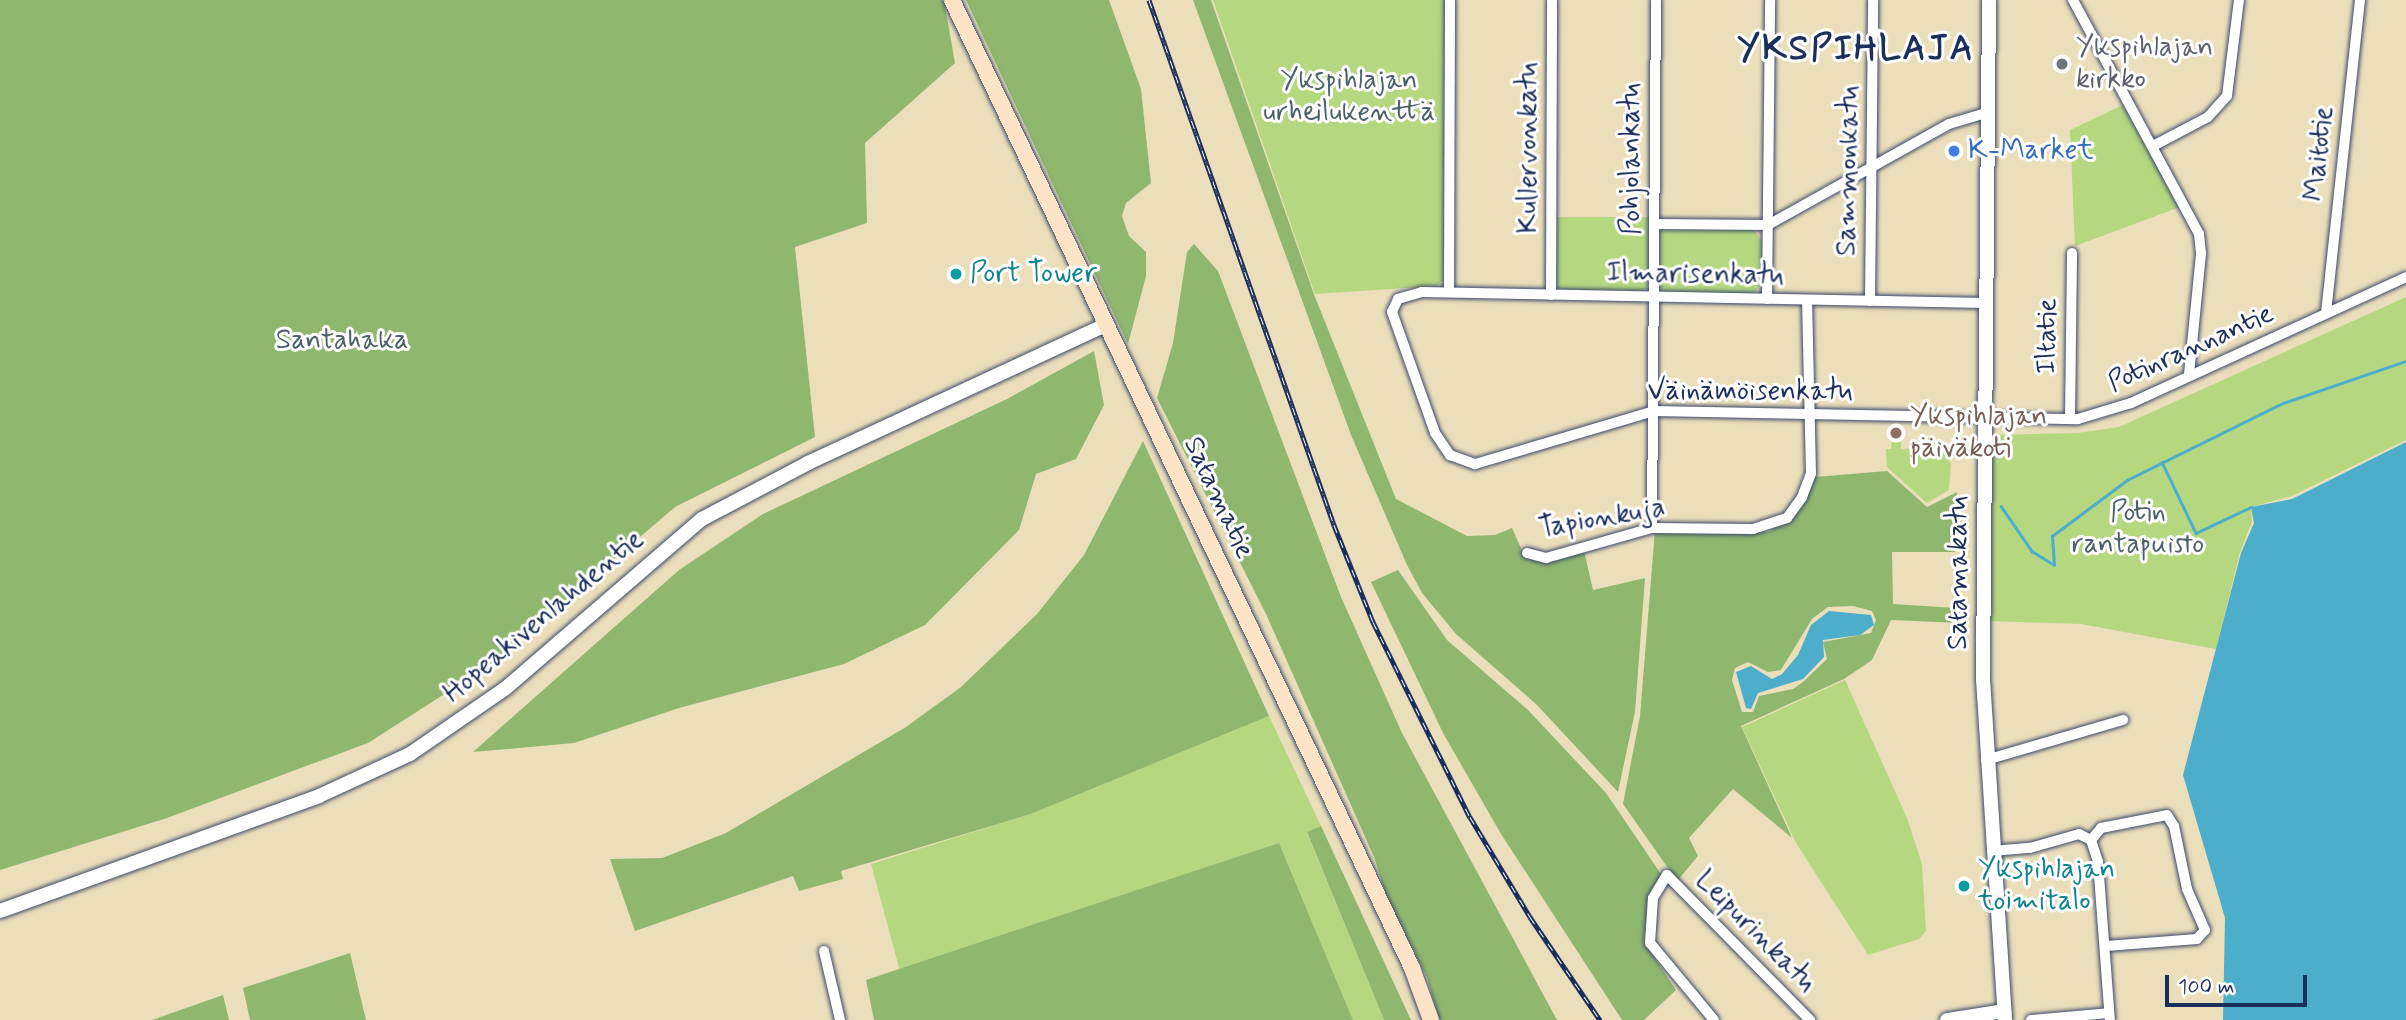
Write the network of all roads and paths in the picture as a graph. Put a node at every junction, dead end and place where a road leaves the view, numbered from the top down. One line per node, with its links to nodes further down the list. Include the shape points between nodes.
1 (953, 0): 27 (main road, Satamatie)
2 (1450, 0): 18 (street)
3 (1552, 0): 20 (street, Kullervonkatu)
4 (1657, 0): 14 (street, Pohjolankatu)
5 (1770, 0): 15 (street)
6 (1873, 0): 13 (street, Sammonkatu)
7 (1989, 0): 11 (street, Satamakatu)
8 (2073, 0): 12 (street)
9 (2239, 0): 12 (street, via 2227,96 2208,117)
10 (2360, 0): 26 (street, Maitotie)
11 (1989, 112): 13 (street, via 1949,124); 25 (street, Satamakatu)
12 (2153, 146): 28 (street, via 2190,213 2201,245)
13 (1873, 169): 15 (street); 24 (street, Sammonkatu)
14 (1655, 224): 15 (street); 21 (street, Pohjolankatu)
15 (1768, 225): 22 (street)
16 (2072, 253): 32 (street, Iltatie)
17 (2406, 277): 26 (street, Potinrannantie)
18 (1449, 292): 19 (street, Ilmarisenkatu); 20 (street, Ilmarisenkatu)
19 (1404, 295): 29 (street, Väinämöisenkatu, via 1392,312 1397,335 1435,433 1450,455 1462,461 1485,464)
20 (1551, 295): 21 (street, Ilmarisenkatu)
21 (1654, 297): 22 (street, Ilmarisenkatu); 29 (street, Pohjolankatu)
22 (1767, 299): 23 (street, Ilmarisenkatu)
23 (1807, 300): 24 (street, Ilmarisenkatu); 30 (street)
24 (1870, 301): 25 (street, Ilmarisenkatu)
25 (1986, 303): 31 (street, Satamakatu)
26 (2326, 313): 28 (street, Potinrannantie)
27 (1105, 325): 39 (street, Hopeakivenlahdentie, via 807,463 702,519 506,688 410,754 318,796); 45 (main road, Satamatie, via 1408,958)
28 (2189, 375): 32 (street, Potinrannantie, via 2122,407)
29 (1654, 411): 30 (street, Väinämöisenkatu); 33 (street, Pohjolankatu)
30 (1810, 415): 31 (street, Väinämöisenkatu); 33 (street, Tapionkuja, via 1807,487 1787,518 1770,527)
31 (1984, 418): 32 (street, Potinrannantie); 36 (street, Satamakatu)
32 (2070, 419)
33 (1652, 528): 34 (street, Tapionkuja, via 1546,558)
34 (1527, 553)
35 (2123, 720): 36 (street)
36 (1986, 760): 38 (street, Satamakatu)
37 (2091, 840): 38 (street, via 2079,834 2030,848); 40 (street, via 2098,862); 40 (street, via 2101,828 2161,813 2174,826 2187,889 2204,930 2197,939)
38 (1992, 851): 42 (street, Satamakatu)
39 (0, 911)
40 (2106, 946): 43 (street)
41 (824, 951): 44 (street)
42 (2004, 1016): 48 (street)
43 (2110, 1017): 49 (street)
44 (840, 1020)
45 (1431, 1020)
46 (1714, 1020): 47 (street, Leipurinkatu, via 1650,943 1653,898 1667,875)
47 (1811, 1020)
48 (1947, 1020)
49 (2031, 1020)

